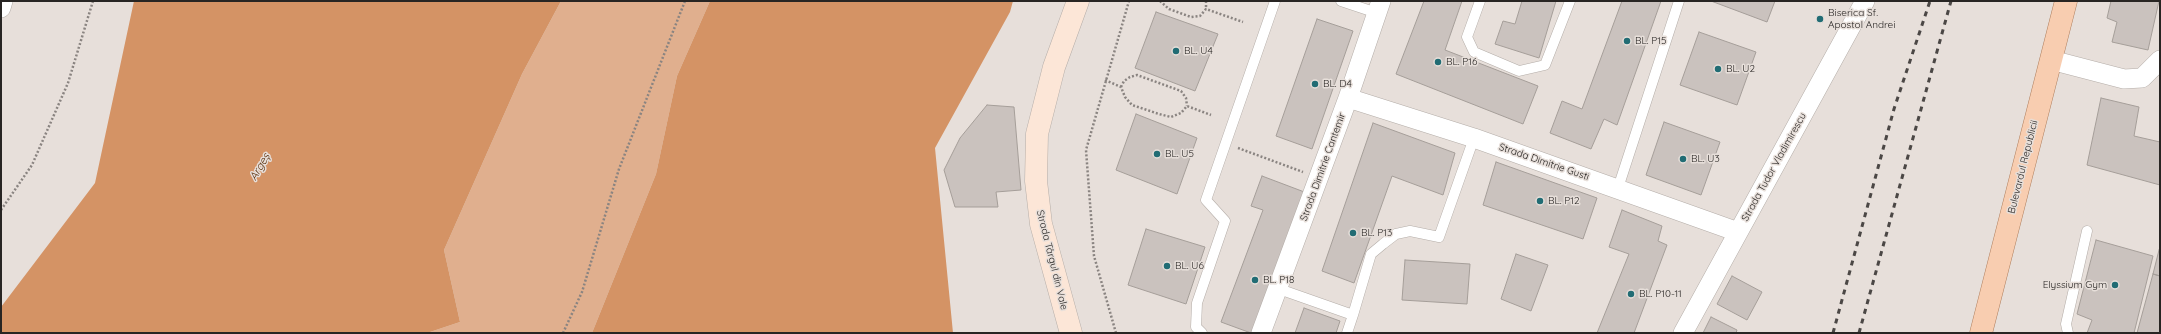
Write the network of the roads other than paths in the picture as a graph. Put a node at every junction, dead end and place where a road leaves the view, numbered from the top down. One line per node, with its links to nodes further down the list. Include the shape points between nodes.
1 (2, 1): 11 (street)
2 (1078, 1): 21 (street, Strada Târgul din Vale, via 1054,67 1038,134 1036,181 1041,224)
3 (1276, 1): 22 (lane, via 1206,200 1225,221 1197,303 1196,327)
4 (1341, 1): 10 (lane)
5 (1480, 1): 6 (lane, via 1467,37 1474,52 1519,71 1545,65)
6 (1570, 1)
7 (1679, 1): 16 (lane)
8 (1866, 1): 18 (street, Strada Tudor Vladimirescu)
9 (2066, 1): 12 (main road, Bulevardul Republicii)
10 (1379, 7): 14 (street, Strada Dimitrie Cantemir)
11 (1, 8)
12 (2051, 60): 13 (street, via 2124,79 2142,78); 26 (main road, Bulevardul Republicii)
13 (2160, 60)
14 (1348, 98): 15 (street, Strada Dimitrie Gusti); 19 (street, Strada Dimitrie Cantemir)
15 (1474, 138): 16 (street, Strada Dimitrie Gusti); 20 (lane, via 1439,237 1410,232 1396,234 1371,254)
16 (1618, 188): 18 (street, Strada Dimitrie Gusti)
17 (2087, 231): 27 (lane, via 2066,324)
18 (1738, 232): 25 (street, Strada Tudor Vladimirescu)
19 (1279, 289): 20 (lane); 23 (street, Strada Dimitrie Cantemir)
20 (1353, 315): 24 (lane)
21 (1071, 333)
22 (1202, 333)
23 (1262, 333)
24 (1347, 333)
25 (1683, 333)
26 (1981, 333)
27 (2068, 333)

